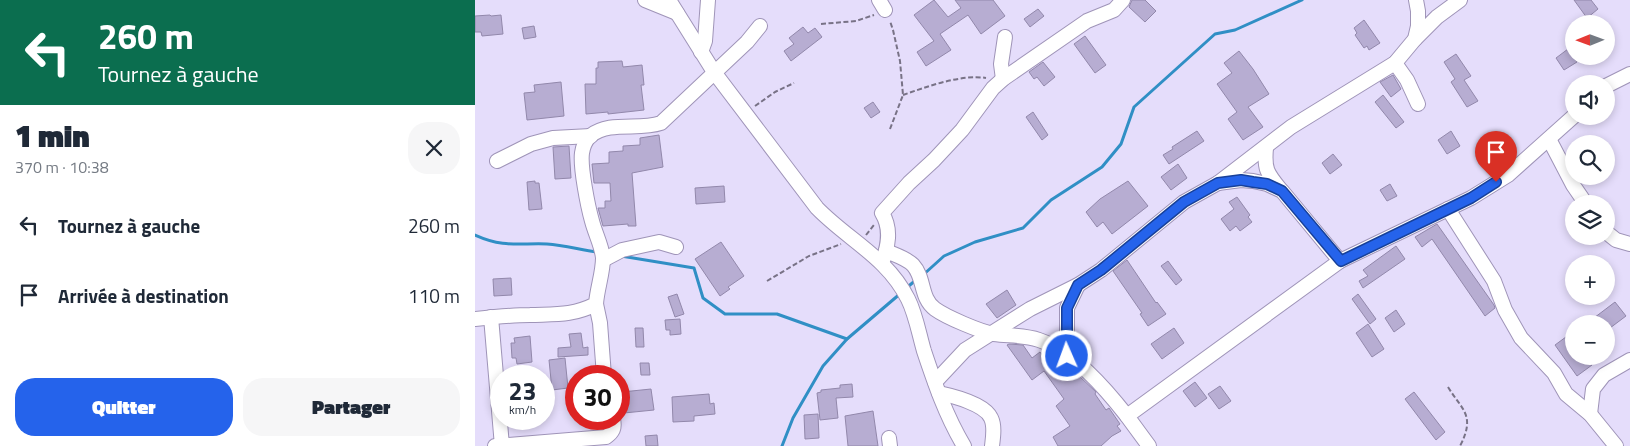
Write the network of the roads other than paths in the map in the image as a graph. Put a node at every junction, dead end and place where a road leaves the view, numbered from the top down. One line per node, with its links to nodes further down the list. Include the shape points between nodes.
1 (645, 0): 7 (street)
2 (669, 0): 7 (street)
3 (708, 0): 11 (street)
4 (1123, 0): 15 (street, via 1114,10 1087,21)
5 (1415, 0): 10 (street, via 1418,26)
6 (1460, 0): 10 (street)
7 (677, 13): 11 (street)
8 (760, 26): 13 (street)
9 (1005, 37): 15 (street)
10 (1415, 39): 12 (street)
11 (701, 52): 13 (street)
12 (1395, 64): 17 (street); 21 (street, via 1291,127)
13 (714, 72): 19 (street, via 661,123 606,128); 30 (street, via 817,208 857,242)
14 (1630, 74): 16 (street)
15 (1001, 82): 30 (street, via 956,137 882,213 888,227)
16 (1615, 82)
17 (1418, 104)
18 (1565, 124): 20 (street)
19 (591, 136): 22 (street, via 553,138 531,144); 31 (street, via 584,143 581,154 588,207)
20 (1549, 139): 25 (street); 26 (street, via 1508,175)
21 (1266, 148): 23 (street); 24 (street, via 1268,174)
22 (497, 161)
23 (1218, 183): 24 (street, via 1241,180 1267,184); 33 (street, via 1184,202)
24 (1282, 191): 32 (street)
25 (1580, 195)
26 (1448, 209): 32 (street); 42 (street, via 1494,281 1521,338 1554,373 1566,394)
27 (1615, 239): 28 (street)
28 (1630, 244)
29 (676, 248): 31 (street, via 659,242 622,250)
30 (884, 257): 37 (street, via 904,259 912,265 933,307 978,330); 41 (street, via 909,300)
31 (603, 260): 34 (street)
32 (1341, 261): 43 (street)
33 (1078, 285): 37 (street, via 1030,309); 38 (street, via 1067,308)
34 (596, 304): 35 (street, via 565,314); 40 (street)
35 (491, 318): 36 (street); 45 (street)
36 (475, 319)
37 (993, 334): 38 (street, via 1038,339); 41 (street, via 965,350)
38 (1067, 356): 43 (street, via 1097,381)
39 (1630, 360): 42 (street, via 1604,375 1593,389)
40 (603, 365)
41 (937, 387): 46 (street, via 947,415); 47 (street, via 967,400 991,417)
42 (1590, 414): 49 (street)
43 (1127, 416): 48 (street)
44 (613, 430): 45 (street, via 606,437)
45 (499, 446)
46 (964, 446)
47 (992, 446)
48 (1149, 446)
49 (1616, 446)

